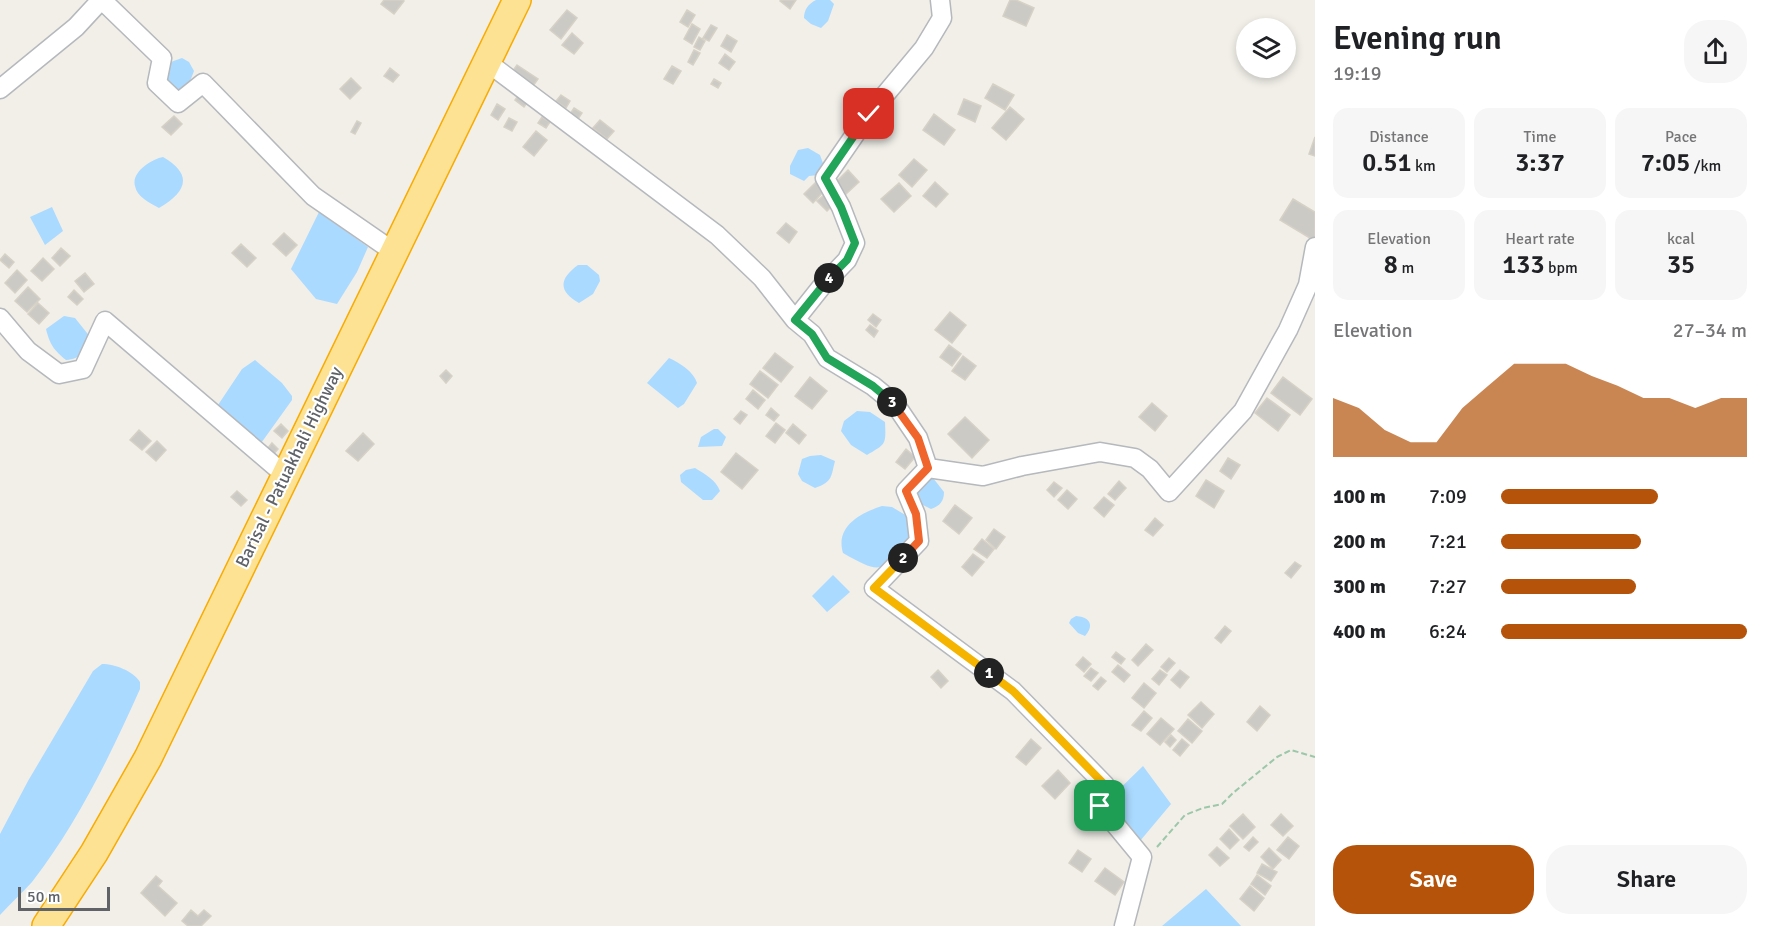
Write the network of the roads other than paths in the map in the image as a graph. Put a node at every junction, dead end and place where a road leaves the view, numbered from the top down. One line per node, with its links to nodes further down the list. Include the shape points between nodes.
1 (101, 0): 5 (street, via 76,27); 7 (street, via 162,58 157,83 178,103 203,83 313,196)
2 (518, 0): 4 (highway, Barisal - Patuakhali Highway)
3 (940, 0): 9 (street, via 942,18 924,48 869,114 825,178 855,243 847,260)
4 (487, 62): 7 (highway, Barisal - Patuakhali Highway); 9 (street, via 717,235 762,278)
5 (0, 88)
6 (1315, 247): 10 (street, via 1308,285 1243,411 1169,492 1136,458 1100,452 983,476)
7 (394, 252): 11 (highway, Barisal - Patuakhali Highway)
8 (0, 318): 11 (street, via 28,351 59,374 83,369 105,321)
9 (795, 320): 10 (street, via 812,334 827,358 895,404 918,438)
10 (928, 468): 13 (street, via 906,491 916,514 919,541 874,588 1013,691 1105,785 1100,806 1142,857)
11 (285, 475): 12 (highway, Barisal - Patuakhali Highway, via 148,758 94,853)
12 (46, 926)
13 (1124, 926)

